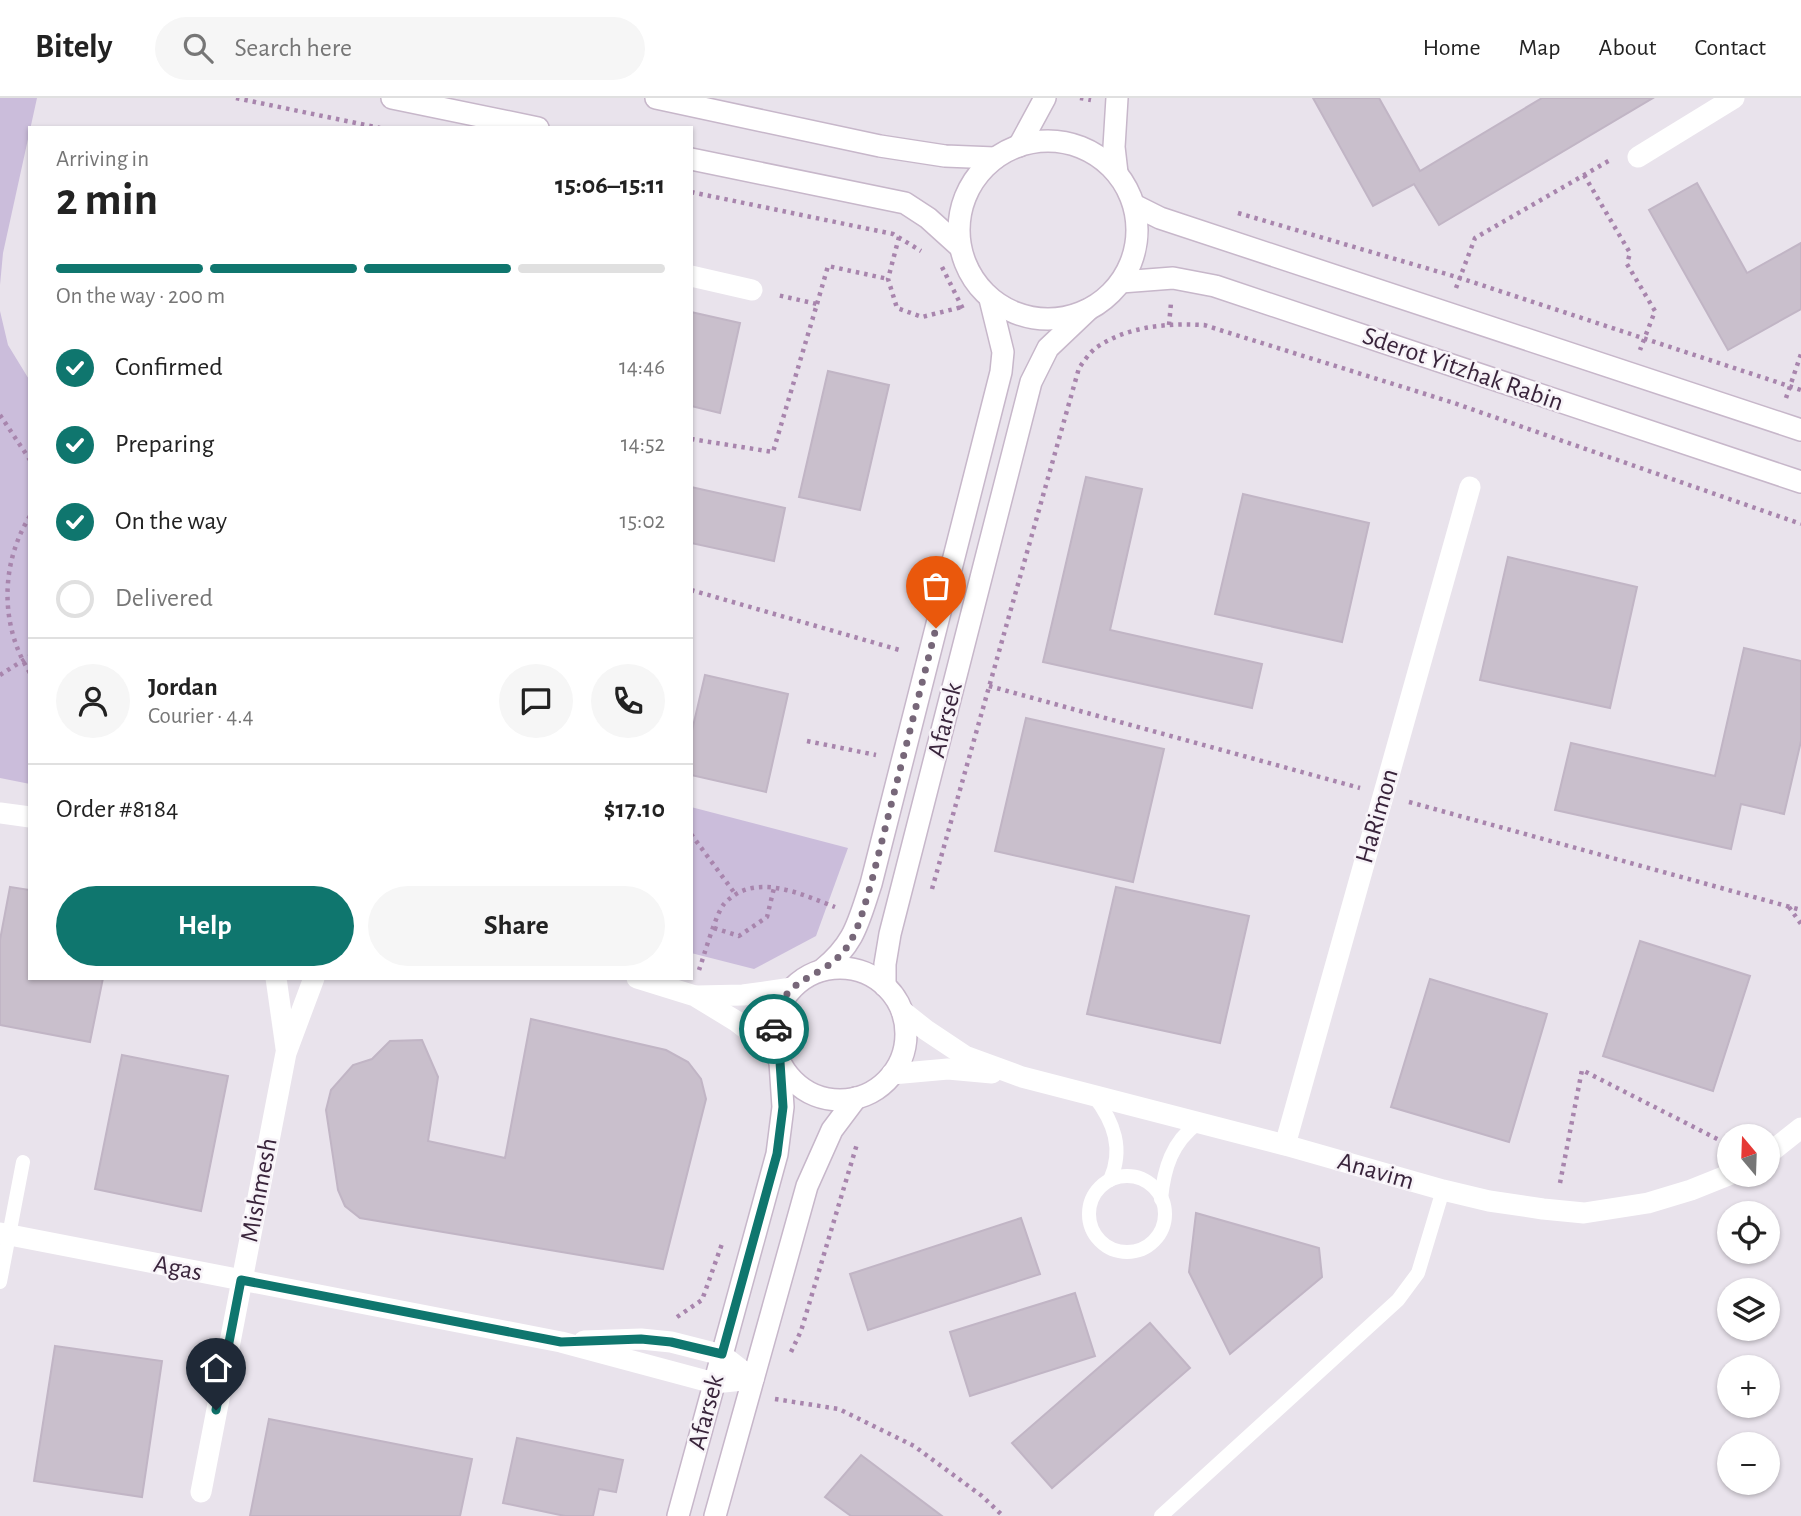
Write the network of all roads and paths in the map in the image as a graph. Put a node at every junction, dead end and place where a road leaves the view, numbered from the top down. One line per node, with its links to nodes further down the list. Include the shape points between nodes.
1 (236, 98): 7 (path)
2 (392, 98): 8 (street)
3 (656, 98): 11 (street, via 880,146)
4 (1045, 98): 9 (street)
5 (1117, 98): 13 (street)
6 (1734, 98): 10 (street)
7 (370, 126)
8 (528, 126)
9 (1019, 146): 11 (street); 13 (street, via 1045,141 1072,144 1097,155)
10 (1637, 157): 14 (path, via 1632,147)
11 (995, 158): 19 (street, via 976,176 964,197)
12 (693, 159): 19 (street, via 905,203)
13 (1117, 173): 16 (street)
14 (1584, 175): 23 (path, via 1475,238); 33 (path, via 1630,253 1627,264 1655,311)
15 (693, 192): 18 (path)
16 (1134, 205): 25 (street, via 1138,231 1133,258); 31 (street, Sderot Yitzhak Rabin, via 1160,218)
17 (1233, 211): 23 (path)
18 (899, 237): 20 (path); 24 (path)
19 (959, 246): 27 (street, via 971,275)
20 (926, 254)
21 (933, 260): 29 (path, via 941,265)
22 (693, 276): 26 (street)
23 (1460, 278): 31 (path); 33 (path)
24 (888, 279): 28 (path, via 828,266); 29 (path, via 897,308 922,317)
25 (1121, 282): 30 (street); 43 (street, Sderot Yitzhak Rabin, via 1173,278 1215,286)
26 (752, 290): 28 (path)
27 (990, 299): 30 (street, via 1012,313 1037,319 1064,318); 70 (street, Afarsek, via 1003,352 1001,372 871,884 852,939)
28 (817, 304): 41 (path, via 773,452)
29 (962, 307): 32 (path)
30 (1088, 310): 74 (street, Afarsek, via 1048,348 1031,382 890,934)
31 (1447, 312): 35 (street, Sderot Yitzhak Rabin)
32 (967, 318)
33 (1645, 338): 35 (path); 36 (path)
34 (1801, 354): 36 (path)
35 (1630, 373): 39 (street, Sderot Yitzhak Rabin)
36 (1790, 385): 37 (path); 39 (path)
37 (1801, 390)
38 (0, 415): 42 (path)
39 (1777, 422): 40 (street, Sderot Yitzhak Rabin)
40 (1801, 430)
41 (693, 439)
42 (28, 457)
43 (1801, 482)
44 (1470, 487): 89 (street, HaRimon)
45 (28, 519): 51 (path, via 9,550 0,588 4,627)
46 (1801, 524): 64 (path, via 1451,402 1204,325 1175,323 1135,329 1095,348 1079,368)
47 (693, 591): 49 (path)
48 (906, 638): 49 (path)
49 (903, 651): 52 (path)
50 (28, 657): 51 (path)
51 (20, 662): 53 (path); 54 (path)
52 (900, 664)
53 (28, 671)
54 (0, 675)
55 (807, 741): 57 (path)
56 (880, 742): 57 (path)
57 (877, 755): 58 (path)
58 (874, 768)
59 (0, 813): 60 (street)
60 (28, 817)
61 (693, 837): 63 (path)
62 (774, 888): 63 (path, via 747,888); 66 (path, via 839,909); 68 (path, via 768,917 758,924 738,936)
63 (736, 895): 68 (path, via 723,905)
64 (928, 901)
65 (1789, 907): 67 (path)
66 (837, 917)
67 (1801, 924)
68 (714, 928): 69 (path)
69 (699, 970)
70 (822, 970): 74 (street, via 856,970); 75 (street)
71 (276, 980): 78 (street, Mishmesh)
72 (313, 980): 78 (street, Mishmesh)
73 (643, 980): 76 (street)
74 (885, 986): 77 (street)
75 (792, 988): 76 (street); 79 (street, via 775,1017)
76 (695, 996): 79 (street, via 736,1021)
77 (902, 1011): 80 (street, via 905,1044); 81 (street, Anavim, via 965,1056)
78 (286, 1054): 98 (street, Mishmesh)
79 (778, 1057): 83 (street, via 793,1081 811,1094 833,1100); 103 (street, Afarsek, via 783,1107 777,1154)
80 (892, 1074): 81 (street, Anavim, via 948,1069); 83 (street)
81 (1022, 1077): 82 (street, Anavim)
82 (1094, 1096): 84 (street, Anavim); 91 (lane, via 1117,1142)
83 (856, 1098): 104 (street, Afarsek, via 832,1130 807,1186)
84 (1198, 1123): 89 (street, Anavim); 95 (lane, via 1183,1135 1168,1159)
85 (1801, 1128): 88 (street)
86 (860, 1136): 102 (path, via 801,1331)
87 (1717, 1139): 93 (path, via 1582,1070)
88 (1780, 1144)
89 (1285, 1145): 94 (street, Anavim)
90 (23, 1162): 97 (lane)
91 (1110, 1180): 95 (lane, via 1134,1177 1146,1181); 95 (lane, via 1092,1198 1090,1224 1095,1236 1116,1251 1129,1252 1152,1243 1164,1223)
92 (1717, 1180): 94 (street, Anavim, via 1648,1203 1584,1213)
93 (1560, 1183)
94 (1443, 1190): 111 (lane, via 1418,1273 1398,1300)
95 (1161, 1199)
96 (726, 1232): 100 (path, via 702,1300)
97 (5, 1234): 98 (street, Agas); 99 (lane)
98 (241, 1280): 101 (street, Agas); 107 (street, Mishmesh)
99 (0, 1282)
100 (674, 1320)
101 (561, 1342): 103 (street, Agas, via 641,1339); 105 (street, Agas)
102 (790, 1353)
103 (722, 1354): 104 (street, Agas); 105 (street, Afarsek)
104 (753, 1379): 105 (street, Agas); 109 (street, Afarsek)
105 (714, 1383): 108 (street, Afarsek)
106 (768, 1398): 110 (path, via 839,1409 914,1446)
107 (201, 1492)
108 (678, 1516)
109 (715, 1516)
110 (1003, 1516)
111 (1161, 1516)

